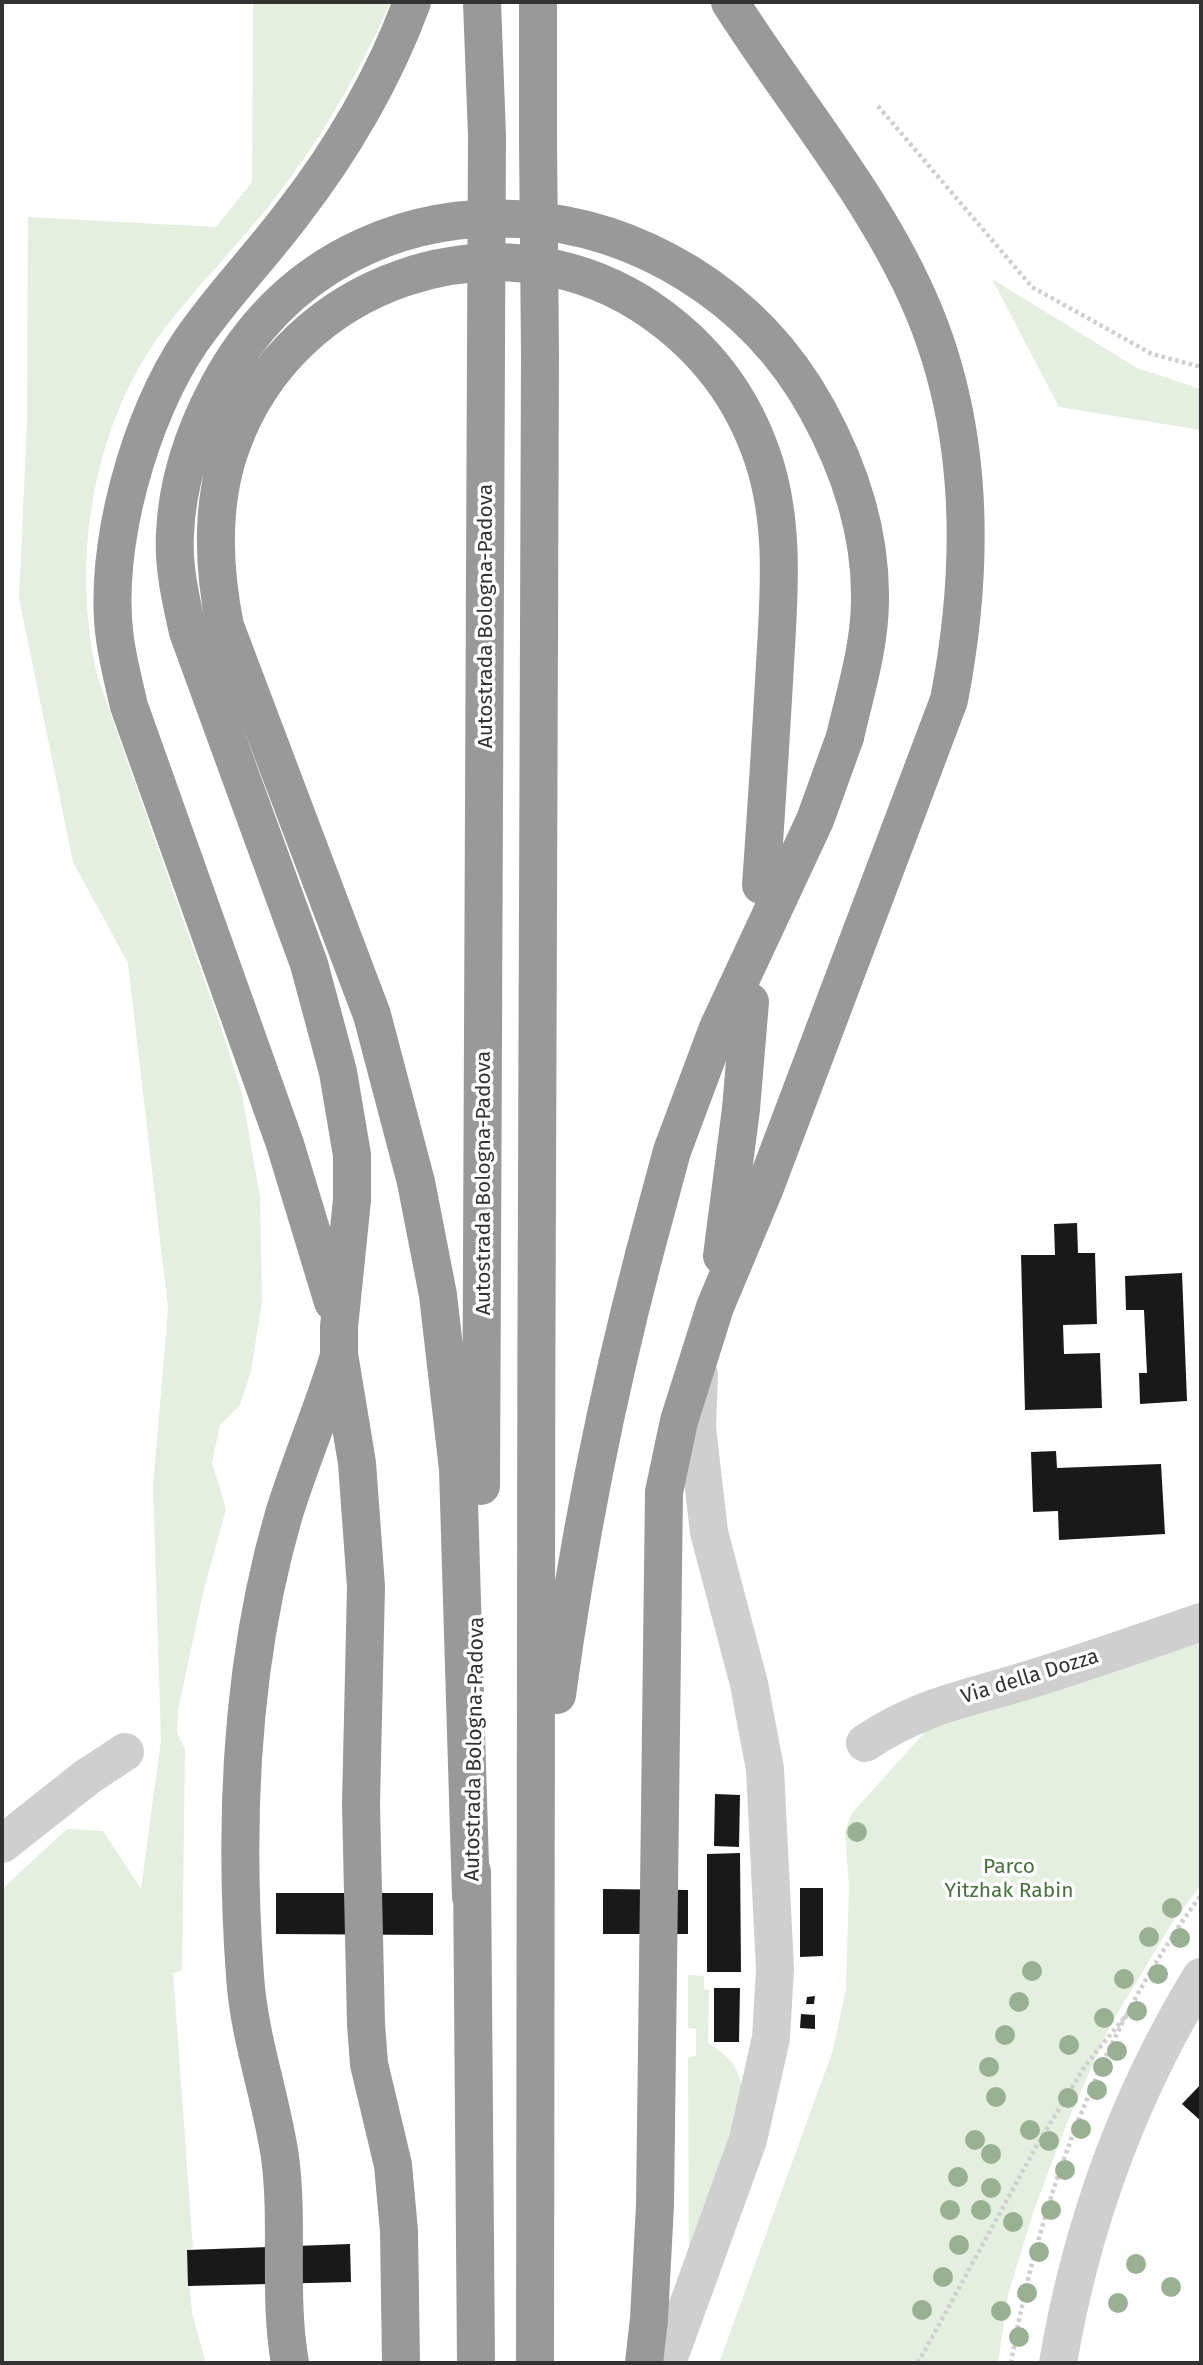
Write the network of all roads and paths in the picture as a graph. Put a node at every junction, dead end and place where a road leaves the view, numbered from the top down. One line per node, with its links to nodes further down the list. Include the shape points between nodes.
1 (412, 2): 10 (highway, via 398,42 333,155 294,212 211,313 161,394 136,455 114,569 114,636 129,706 289,1156 327,1274)
2 (482, 2): 17 (highway, Autostrada Bologna-Padova, bridge, via 487,136 483,1378)
3 (538, 2): 16 (highway, bridge)
4 (730, 2): 9 (highway, via 849,179 911,283 951,397 967,529 962,632 948,699 764,1189)
5 (878, 106): 6 (path, via 1032,287 1152,354)
6 (1201, 367)
7 (761, 885): 17 (highway, via 778,606 778,520 759,447 738,402 714,367 684,334 611,285 539,263 449,264 398,279 335,313 274,369 232,444 217,510 218,588 225,625 372,1015 416,1182 438,1295 458,1469)
8 (750, 1002): 9 (highway)
9 (715, 1307): 11 (highway)
10 (339, 1341): 16 (highway, bridge, via 352,1155 338,1072 309,964 188,632 176,578 180,490 205,411 250,336 282,302 324,269 401,233 446,222 524,219 591,229 667,261 713,289 784,358 834,439 850,479 863,535 870,600 864,654 845,737 816,820 718,1028 672,1151 611,1379 552,1737); 20 (highway, via 284,1515 264,1598 242,1785 245,1976 280,2158); 21 (highway, via 357,1463 366,1587 361,1804 366,2024 369,2064 393,2165)
11 (701, 1355): 24 (highway, via 679,1421 664,1492 654,2205); 25 (street, via 697,1428 709,1532 749,1684 765,1769 775,1969 771,2038 748,2140)
12 (1201, 1622): 13 (street, Via della Dozza, via 1050,1674 922,1711)
13 (865, 1743)
14 (125, 1752): 15 (street)
15 (2, 1844)
16 (538, 1875): 23 (highway)
17 (471, 1897): 22 (highway, Autostrada Bologna-Padova)
18 (1201, 1977): 27 (street, via 1119,2137 1070,2292)
19 (1130, 2011): 26 (path, via 1085,2067 1037,2145)
20 (290, 2363)
21 (401, 2363)
22 (476, 2363)
23 (535, 2363)
24 (644, 2363)
25 (667, 2363)
26 (918, 2363)
27 (1058, 2363)

